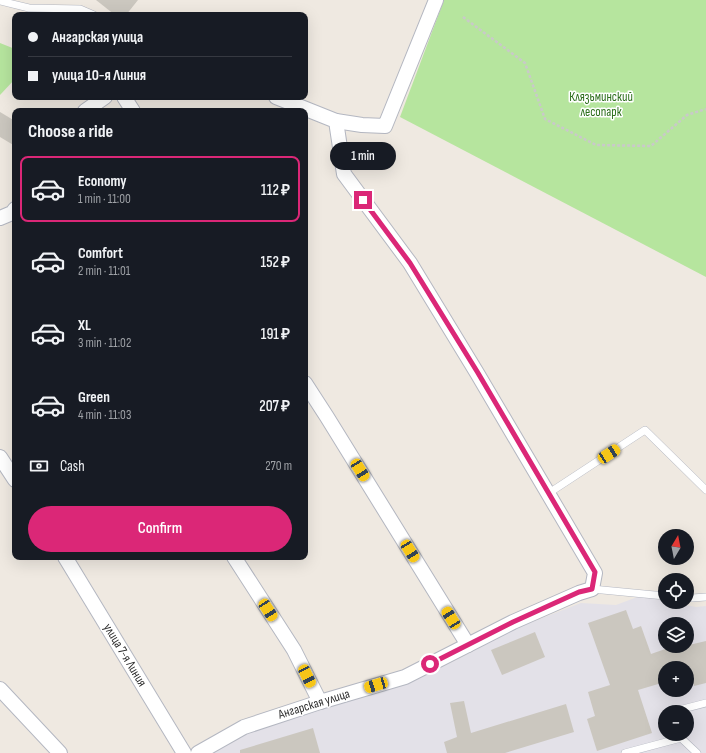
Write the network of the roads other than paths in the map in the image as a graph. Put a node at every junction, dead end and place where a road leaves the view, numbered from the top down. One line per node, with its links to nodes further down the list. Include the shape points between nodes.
1 (436, 0): 9 (street, via 385,126)
2 (0, 1): 3 (lane, via 29,8 80,9)
3 (87, 12)
4 (101, 100): 6 (street)
5 (282, 100): 7 (street)
6 (89, 108)
7 (299, 108)
8 (308, 112): 9 (street)
9 (337, 126): 14 (street, via 344,174 410,263)
10 (308, 388): 21 (street)
11 (0, 457): 12 (street)
12 (12, 475)
13 (706, 490): 14 (lane, via 644,430)
14 (549, 494): 17 (street, via 595,572)
15 (67, 560): 29 (street, улица 7-я Линия)
16 (236, 560): 23 (street, via 294,650)
17 (592, 589): 18 (lane); 21 (street, Ангарская улица, via 579,592)
18 (658, 595)
19 (706, 597): 20 (lane)
20 (694, 598)
21 (468, 645): 23 (street, Ангарская улица, via 405,677)
22 (0, 690): 28 (street)
23 (320, 702): 30 (street, Ангарская улица, via 244,727)
24 (706, 703): 25 (lane)
25 (694, 706)
26 (664, 741): 31 (lane)
27 (685, 741): 32 (lane)
28 (60, 753)
29 (184, 753)
30 (198, 753)
31 (625, 753)
32 (697, 753)

